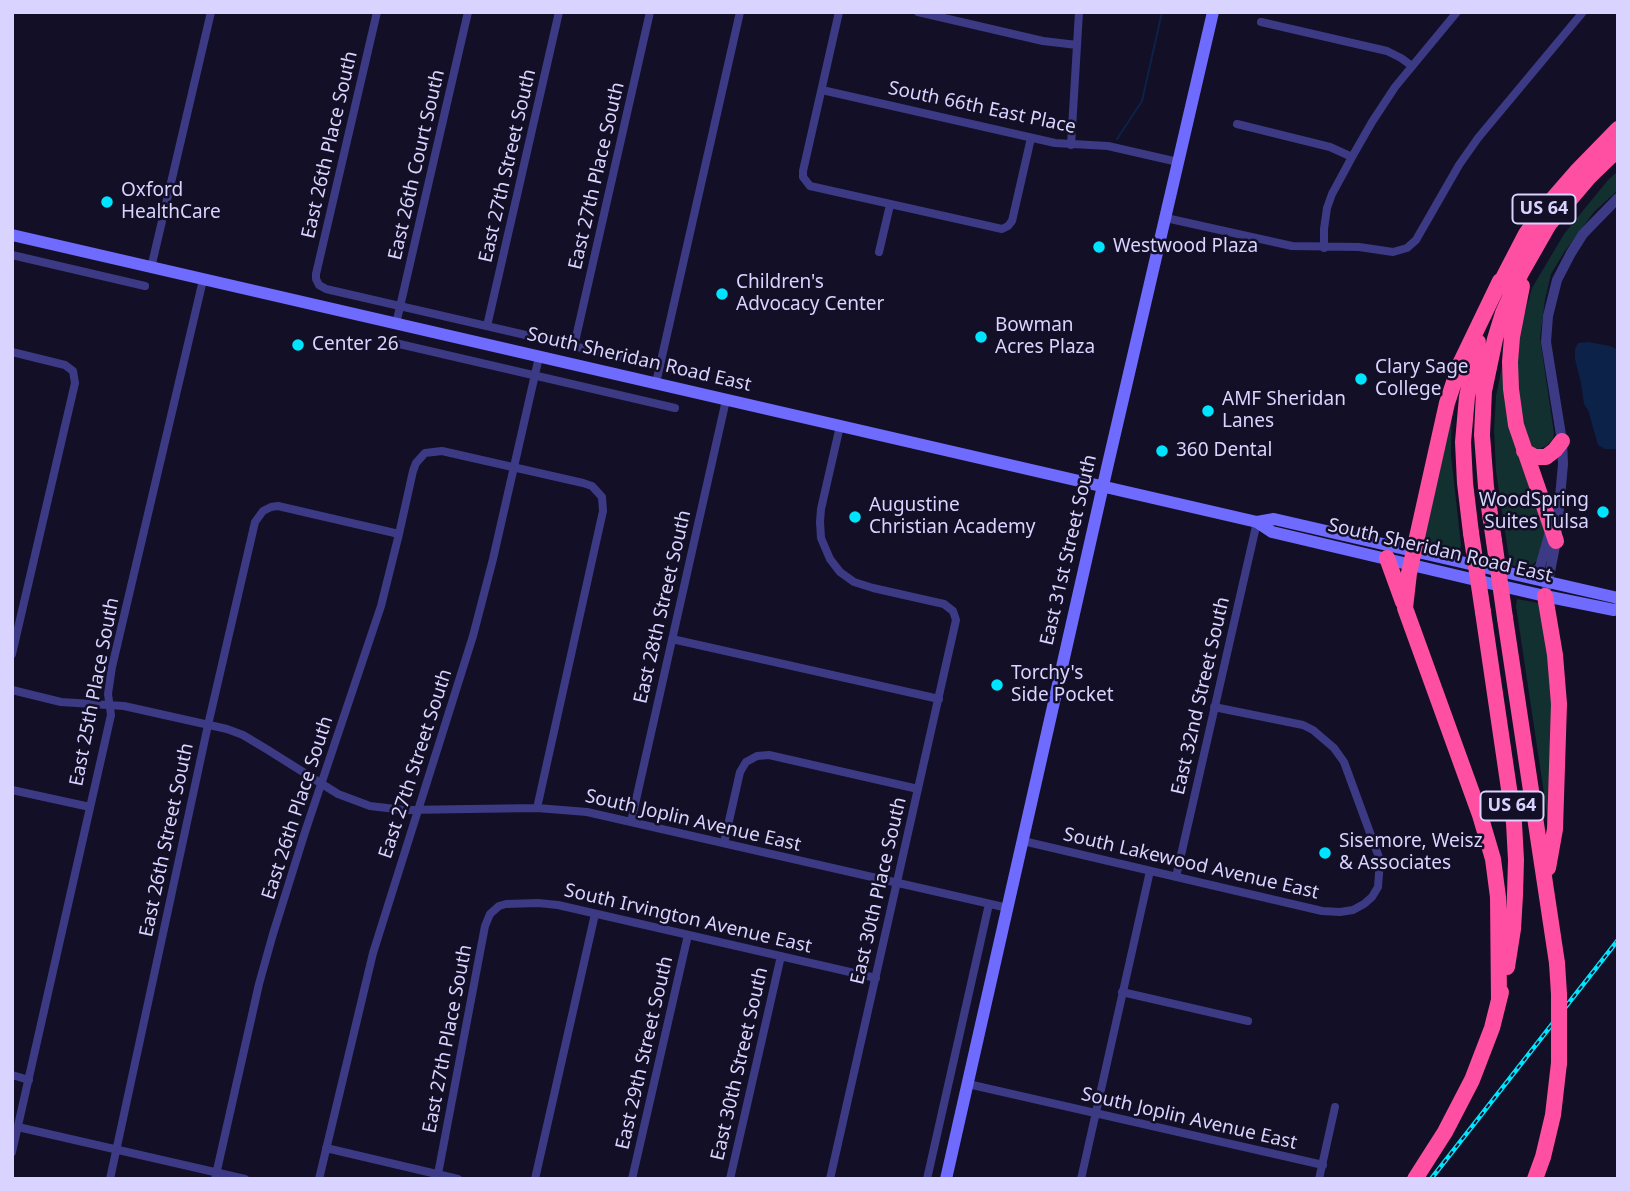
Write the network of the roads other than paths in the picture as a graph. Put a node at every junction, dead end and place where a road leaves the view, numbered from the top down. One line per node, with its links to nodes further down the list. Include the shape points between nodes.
1 (211, 12): 35 (street)
2 (377, 12): 38 (street, East 26th Place South, via 316,274)
3 (468, 12): 40 (street, East 26th Court South)
4 (559, 12): 42 (street, East 27th Street South)
5 (650, 12): 44 (street, East 27th Place South)
6 (740, 12): 47 (street)
7 (839, 12): 17 (street)
8 (918, 12): 13 (street)
9 (1079, 12): 15 (street)
10 (1213, 12): 26 (main road, East 31st Street South)
11 (1457, 12): 16 (street)
12 (1583, 12): 31 (street, via 1472,146 1416,240 1400,251)
13 (936, 14): 15 (street, via 1051,43)
14 (1261, 22): 16 (street, via 1387,51)
15 (1077, 45): 22 (street)
16 (1412, 66): 25 (street)
17 (822, 90): 21 (street, South 66th East Place); 28 (street, via 804,180 814,188)
18 (1618, 119): 23 (highway)
19 (1237, 124): 25 (street)
20 (1618, 130): 23 (highway, US 64)
21 (1031, 138): 22 (street, South 66th East Place); 28 (street, via 1012,221 1006,228)
22 (1071, 145): 26 (street, South 66th East Place, via 1108,146)
23 (1601, 146): 37 (highway, US 64, via 1525,234)
24 (1618, 149): 34 (highway, US 64, via 1559,211)
25 (1352, 156): 31 (street, via 1327,208)
26 (1178, 162): 29 (main road, East 31st Street South)
27 (1618, 198): 53 (street, via 1583,234 1563,266 1551,298 1546,342)
28 (890, 205): 32 (street)
29 (1166, 218): 31 (street, via 1292,246); 56 (main road, East 31st Street South)
30 (12, 235): 35 (main road, South Sheridan Road East)
31 (1324, 247)
32 (879, 252)
33 (12, 256): 39 (street)
34 (1527, 260): 54 (highway, via 1510,362 1516,425); 85 (highway, US 64, bridge, via 1495,339 1482,424 1494,541)
35 (151, 268): 36 (main road, South Sheridan Road East)
36 (203, 279): 41 (main road, South Sheridan Road East); 71 (street, East 25th Place South, via 112,667)
37 (1500, 281): 60 (highway, via 1460,364 1447,403); 95 (highway, US 64, bridge, via 1478,343 1466,408 1464,462 1516,848 1513,929)
38 (319, 285): 40 (street, South Sheridan Road East)
39 (145, 286)
40 (401, 306): 41 (street, East 26th Court South); 42 (street, South Sheridan Road East)
41 (396, 324): 46 (main road, South Sheridan Road East)
42 (487, 326): 44 (street, South Sheridan Road East)
43 (395, 343): 48 (street, South Sheridan Road East)
44 (574, 346): 47 (street, South Sheridan Road East)
45 (12, 352): 68 (street, via 61,363 75,377)
46 (539, 357): 48 (street, East 27th Street South); 49 (main road, South Sheridan Road East)
47 (660, 366): 49 (street)
48 (535, 376): 51 (street, South Sheridan Road East); 55 (street, East 27th Street South)
49 (656, 383): 50 (main road, South Sheridan Road East)
50 (726, 400): 52 (main road, South Sheridan Road East); 67 (street, East 28th Street South)
51 (676, 408)
52 (840, 426): 56 (main road, South Sheridan Road East); 70 (street, East 30th Place South, via 821,509 821,538 830,559 854,582 944,604 953,611 955,627)
53 (1562, 441): 54 (highway, via 1546,457); 58 (street)
54 (1524, 451): 58 (highway)
55 (514, 466): 59 (street, East 26th Place South, via 442,451 425,453 413,471); 78 (street, via 592,486 603,501); 79 (street, East 27th Street South, via 473,636)
56 (1104, 487): 57 (main road, South Sheridan Road East); 81 (main road, East 31st Street South)
57 (1257, 522): 60 (main road, South Sheridan Road East, via 1274,519); 61 (main road, South Sheridan Road East, via 1272,532); 72 (street, East 32nd Street South)
58 (1555, 529): 62 (street, via 1540,566); 63 (street)
59 (399, 534): 73 (street, East 26th Street South, via 286,507 271,507 258,515); 74 (street, East 26th Place South, via 377,619)
60 (1412, 557): 61 (main road, South Sheridan Road East); 62 (main road, South Sheridan Road East); 63 (main road, South Sheridan Road East); 65 (highway)
61 (1387, 558): 65 (highway)
62 (1528, 577): 63 (main road, South Sheridan Road East)
63 (1550, 592): 64 (main road, South Sheridan Road East); 66 (main road, South Sheridan Road East); 85 (highway, via 1559,732 1555,829)
64 (1618, 598)
65 (1405, 608): 95 (highway, via 1493,859)
66 (1618, 609)
67 (672, 639): 70 (street); 80 (street, East 28th Street South)
68 (12, 654)
69 (12, 690): 71 (street, South Joplin Avenue East, via 61,702)
70 (939, 699): 75 (street, East 30th Place South)
71 (110, 704): 73 (street, South Joplin Avenue East); 77 (street, East 25th Place South)
72 (1213, 707): 84 (street, East 32nd Street South); 84 (street, South Lakewood Avenue East, via 1303,726 1334,748 1380,860 1378,887 1364,904 1340,912)
73 (208, 725): 74 (street, South Joplin Avenue East, via 243,735); 104 (street, East 26th Street South)
74 (322, 784): 79 (street, South Joplin Avenue East, via 370,806); 108 (street, East 26th Place South, via 259,984)
75 (918, 789): 82 (street, via 761,754 746,762 740,772); 86 (street, East 30th Place South)
76 (12, 790): 77 (street)
77 (90, 807): 98 (street, East 25th Place South)
78 (537, 808): 79 (street, South Joplin Avenue East); 80 (street, South Joplin Avenue East)
79 (418, 809): 103 (street, East 27th Street South, via 373,953)
80 (631, 822): 82 (street, South Joplin Avenue East)
81 (1023, 841): 83 (street, South Lakewood Avenue East); 88 (main road, East 31st Street South)
82 (724, 843): 86 (street, South Joplin Avenue East)
83 (1150, 871): 84 (street, South Lakewood Avenue East); 94 (street)
84 (1176, 877)
85 (1545, 881): 122 (highway, US 64, bridge, via 1557,963 1559,1063 1553,1115)
86 (898, 883): 87 (street, South Joplin Avenue East); 93 (street, East 30th Place South)
87 (989, 904): 88 (street, South Joplin Avenue East); 117 (street)
88 (1007, 908): 99 (main road, East 31st Street South)
89 (493, 911): 90 (street, South Irvington Avenue East, via 506,904 538,903); 107 (street, East 27th Place South, via 485,926)
90 (595, 914): 91 (street, South Irvington Avenue East); 113 (street)
91 (688, 935): 92 (street, South Irvington Avenue East); 114 (street, East 29th Street South)
92 (781, 956): 93 (street, South Irvington Avenue East); 115 (street, East 30th Street South)
93 (876, 978): 116 (street, East 30th Place South)
94 (1122, 992): 96 (street); 101 (street)
95 (1500, 1000): 121 (highway, US 64, via 1472,1080)
96 (1248, 1021)
97 (12, 1075): 98 (street)
98 (29, 1080): 102 (street, East 25th Place South)
99 (968, 1084): 101 (street, South Joplin Avenue East); 118 (main road, East 31st Street South)
100 (1335, 1107): 106 (street)
101 (1095, 1114): 106 (street, South Joplin Avenue East); 119 (street)
102 (18, 1127): 104 (street); 105 (street, East 25th Place South)
103 (326, 1149): 107 (street); 111 (street, East 27th Street South)
104 (117, 1150): 108 (street); 109 (street, East 26th Street South)
105 (12, 1152)
106 (1323, 1165): 120 (street)
107 (438, 1174): 112 (street)
108 (216, 1175): 110 (street)
109 (110, 1179)
110 (245, 1179)
111 (319, 1179)
112 (458, 1179)
113 (535, 1179)
114 (632, 1179)
115 (730, 1179)
116 (830, 1179)
117 (928, 1179)
118 (946, 1179)
119 (1081, 1179)
120 (1319, 1179)
121 (1415, 1179)
122 (1535, 1179)

